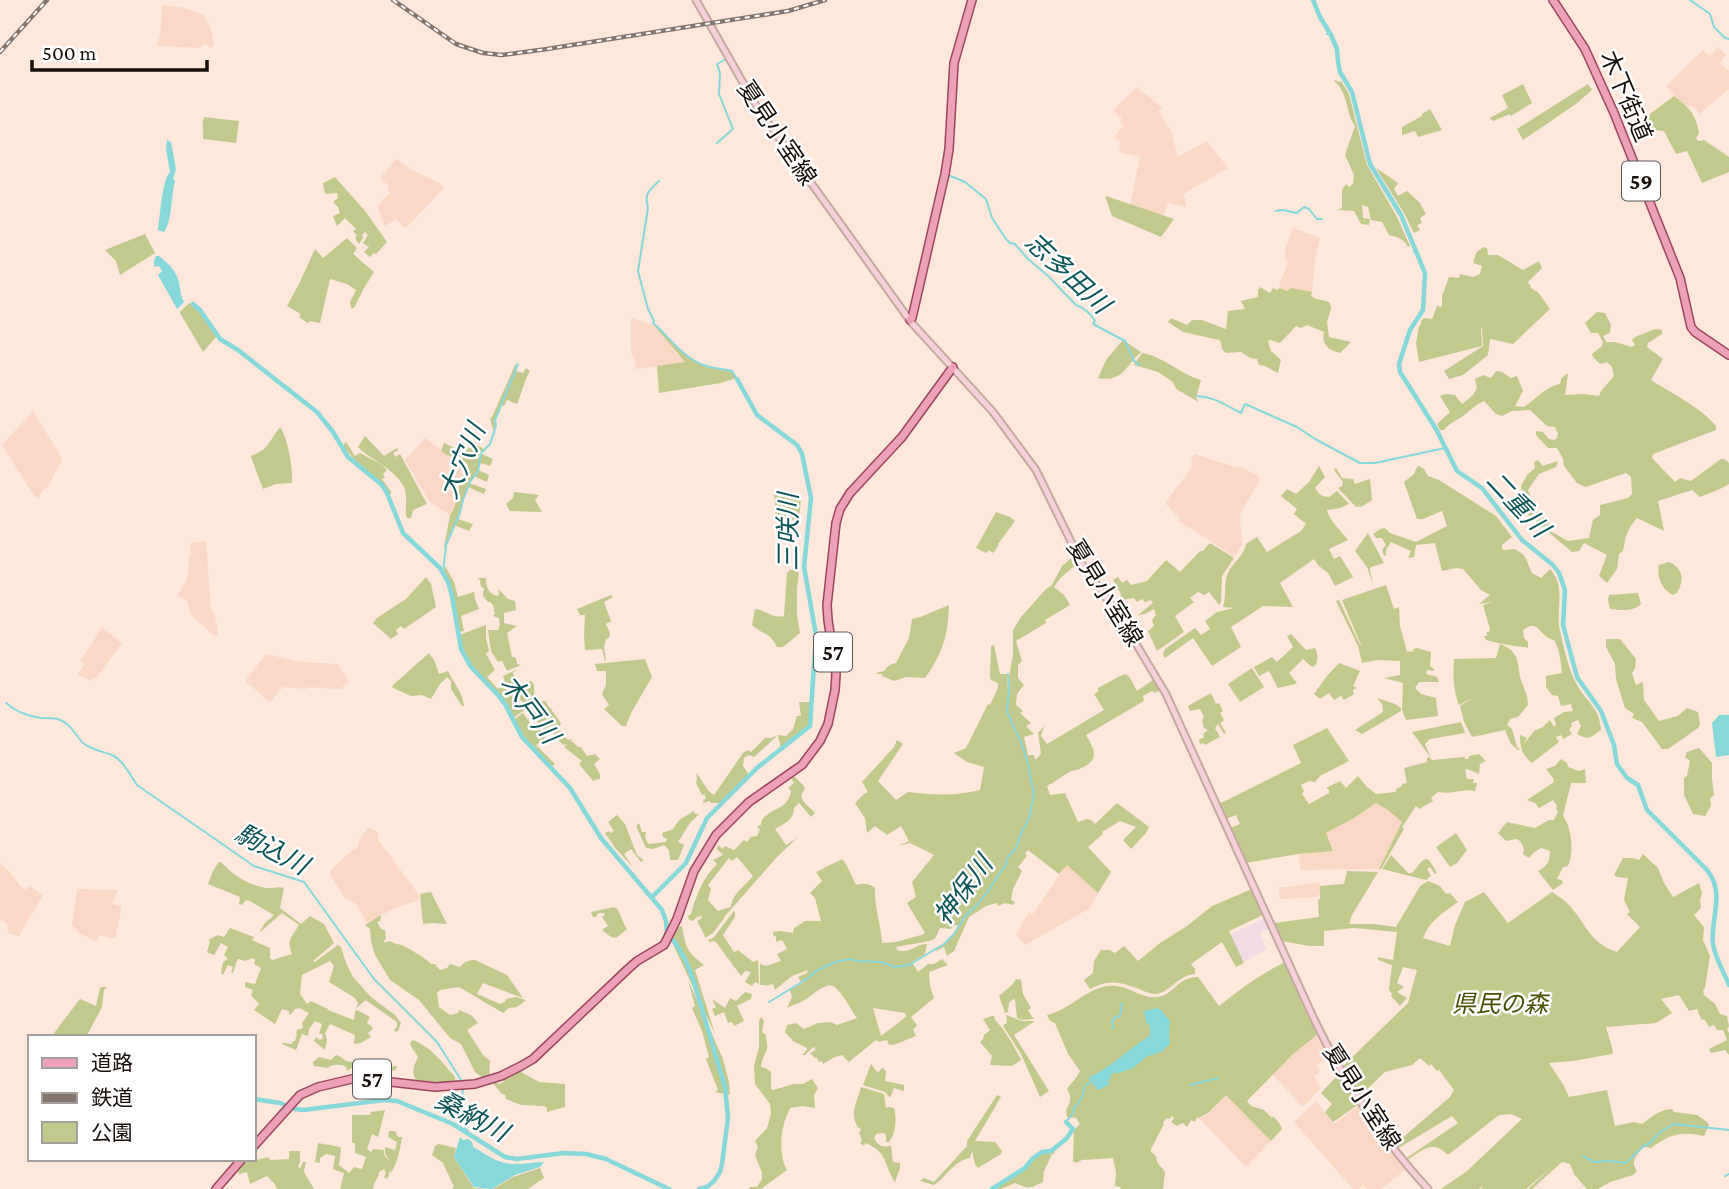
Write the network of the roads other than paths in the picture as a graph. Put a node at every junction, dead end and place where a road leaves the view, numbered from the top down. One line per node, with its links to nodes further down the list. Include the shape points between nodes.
1 (695, 0): 4 (main road, 夏見小室線, via 758,109)
2 (972, 0): 4 (main road, via 953,68 945,174)
3 (1553, 0): 5 (main road, 木下街道 / 59, via 1585,48 1610,103 1678,271 1690,326)
4 (910, 320): 6 (main road, 夏見小室線)
5 (1729, 355)
6 (953, 367): 7 (main road, 57, via 902,437 839,509 827,609 835,686 822,738 799,768 749,802 713,840 694,871 661,948 628,969 529,1062 491,1080 463,1085 435,1087 356,1078 312,1088 300,1095); 10 (main road, 夏見小室線, via 1032,464 1082,564 1148,663 1339,1069 1366,1112)
7 (256, 1144)
8 (240, 1161): 9 (main road)
9 (216, 1189)
10 (1428, 1189)

